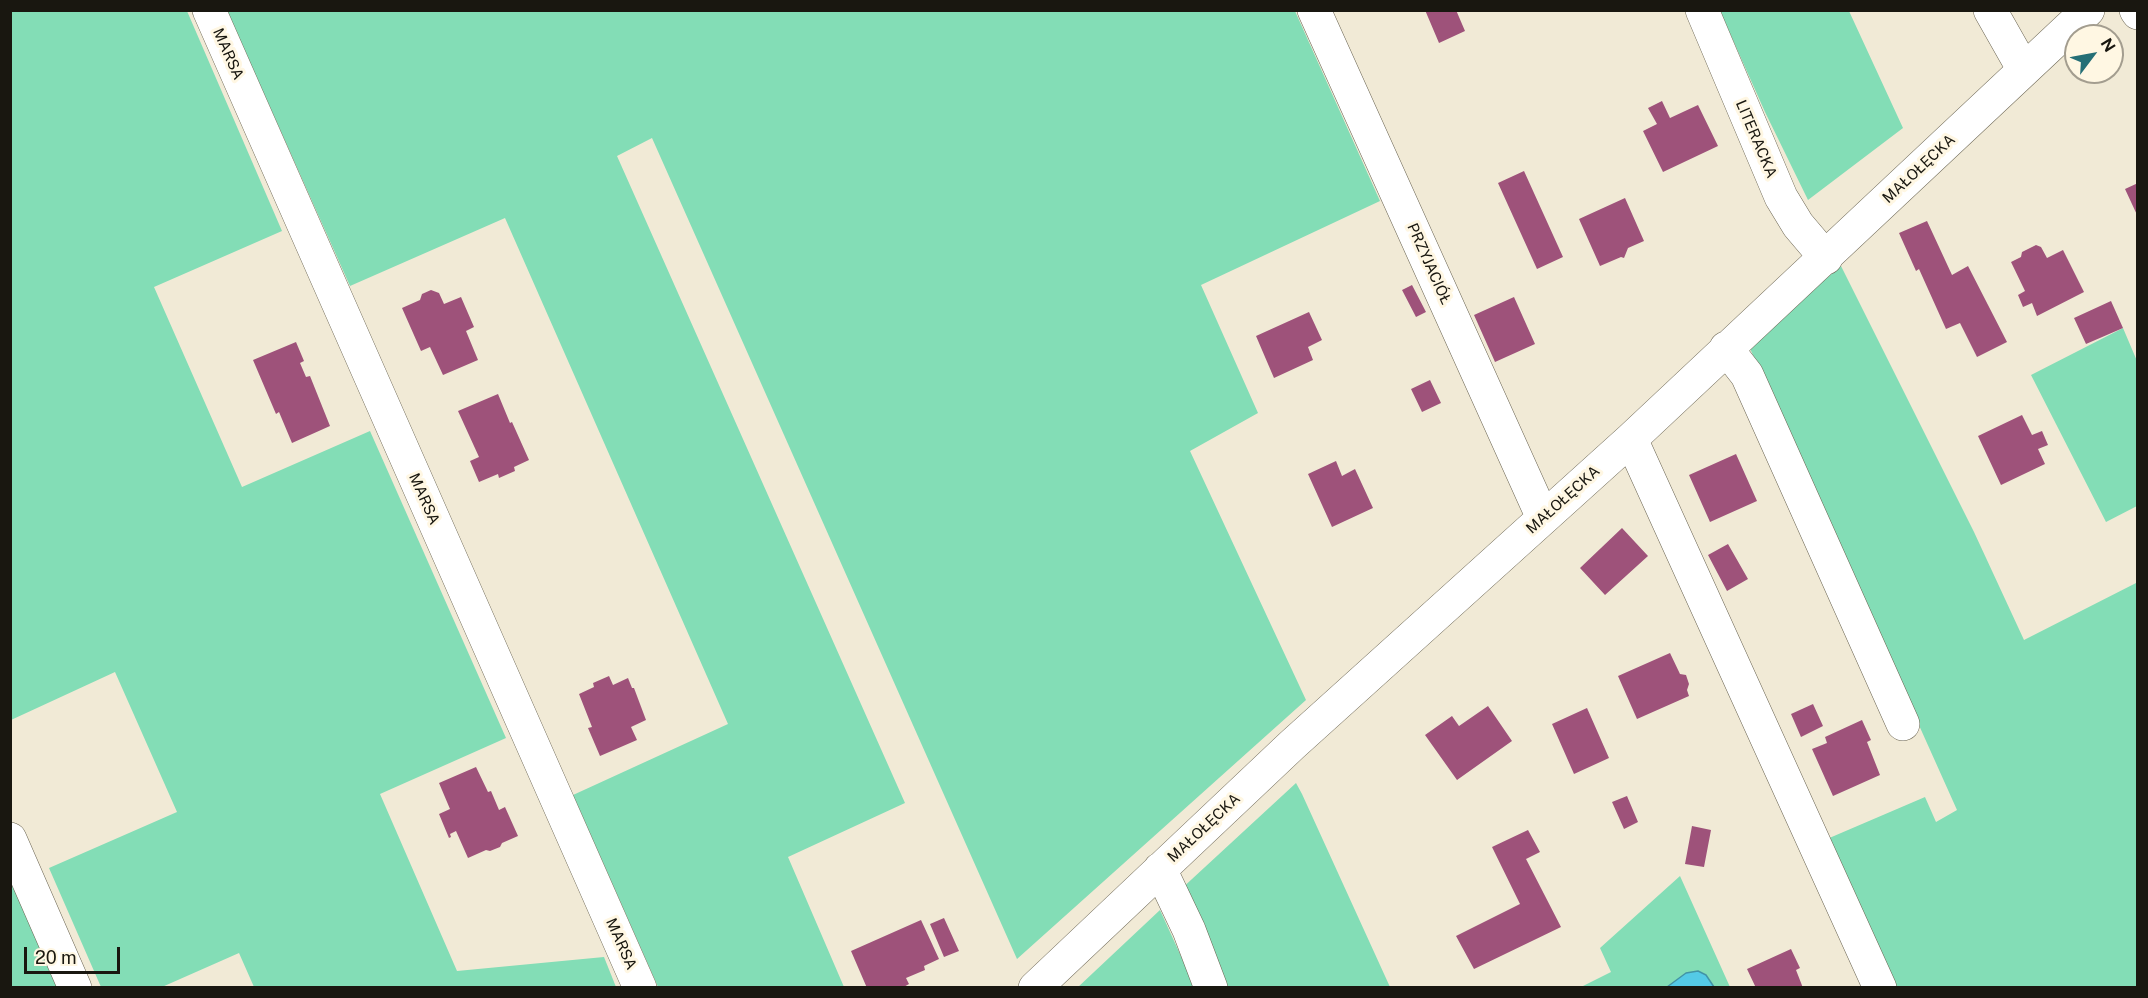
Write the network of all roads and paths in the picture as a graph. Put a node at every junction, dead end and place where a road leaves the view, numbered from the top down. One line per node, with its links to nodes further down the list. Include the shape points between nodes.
1 (208, 10): 15 (street, MARSA)
2 (1314, 10): 10 (street, PRZYJACIÓŁ)
3 (1702, 10): 7 (street, LITERACKA, via 1781,197)
4 (1990, 10): 6 (street)
5 (2088, 10): 6 (street, MAŁOŁĘCKA)
6 (2024, 70): 7 (street, MAŁOŁĘCKA)
7 (1826, 258): 8 (street, MAŁOŁĘCKA)
8 (1726, 348): 9 (street, MAŁOŁĘCKA); 11 (street, via 1747,375)
9 (1630, 439): 10 (street, MAŁOŁĘCKA); 18 (street)
10 (1544, 518): 13 (street, MAŁOŁĘCKA)
11 (1903, 724)
12 (10, 839): 14 (street)
13 (1161, 869): 16 (street, MAŁOŁĘCKA); 17 (street)
14 (75, 987)
15 (640, 987)
16 (1035, 987)
17 (1211, 987)
18 (1880, 987)

